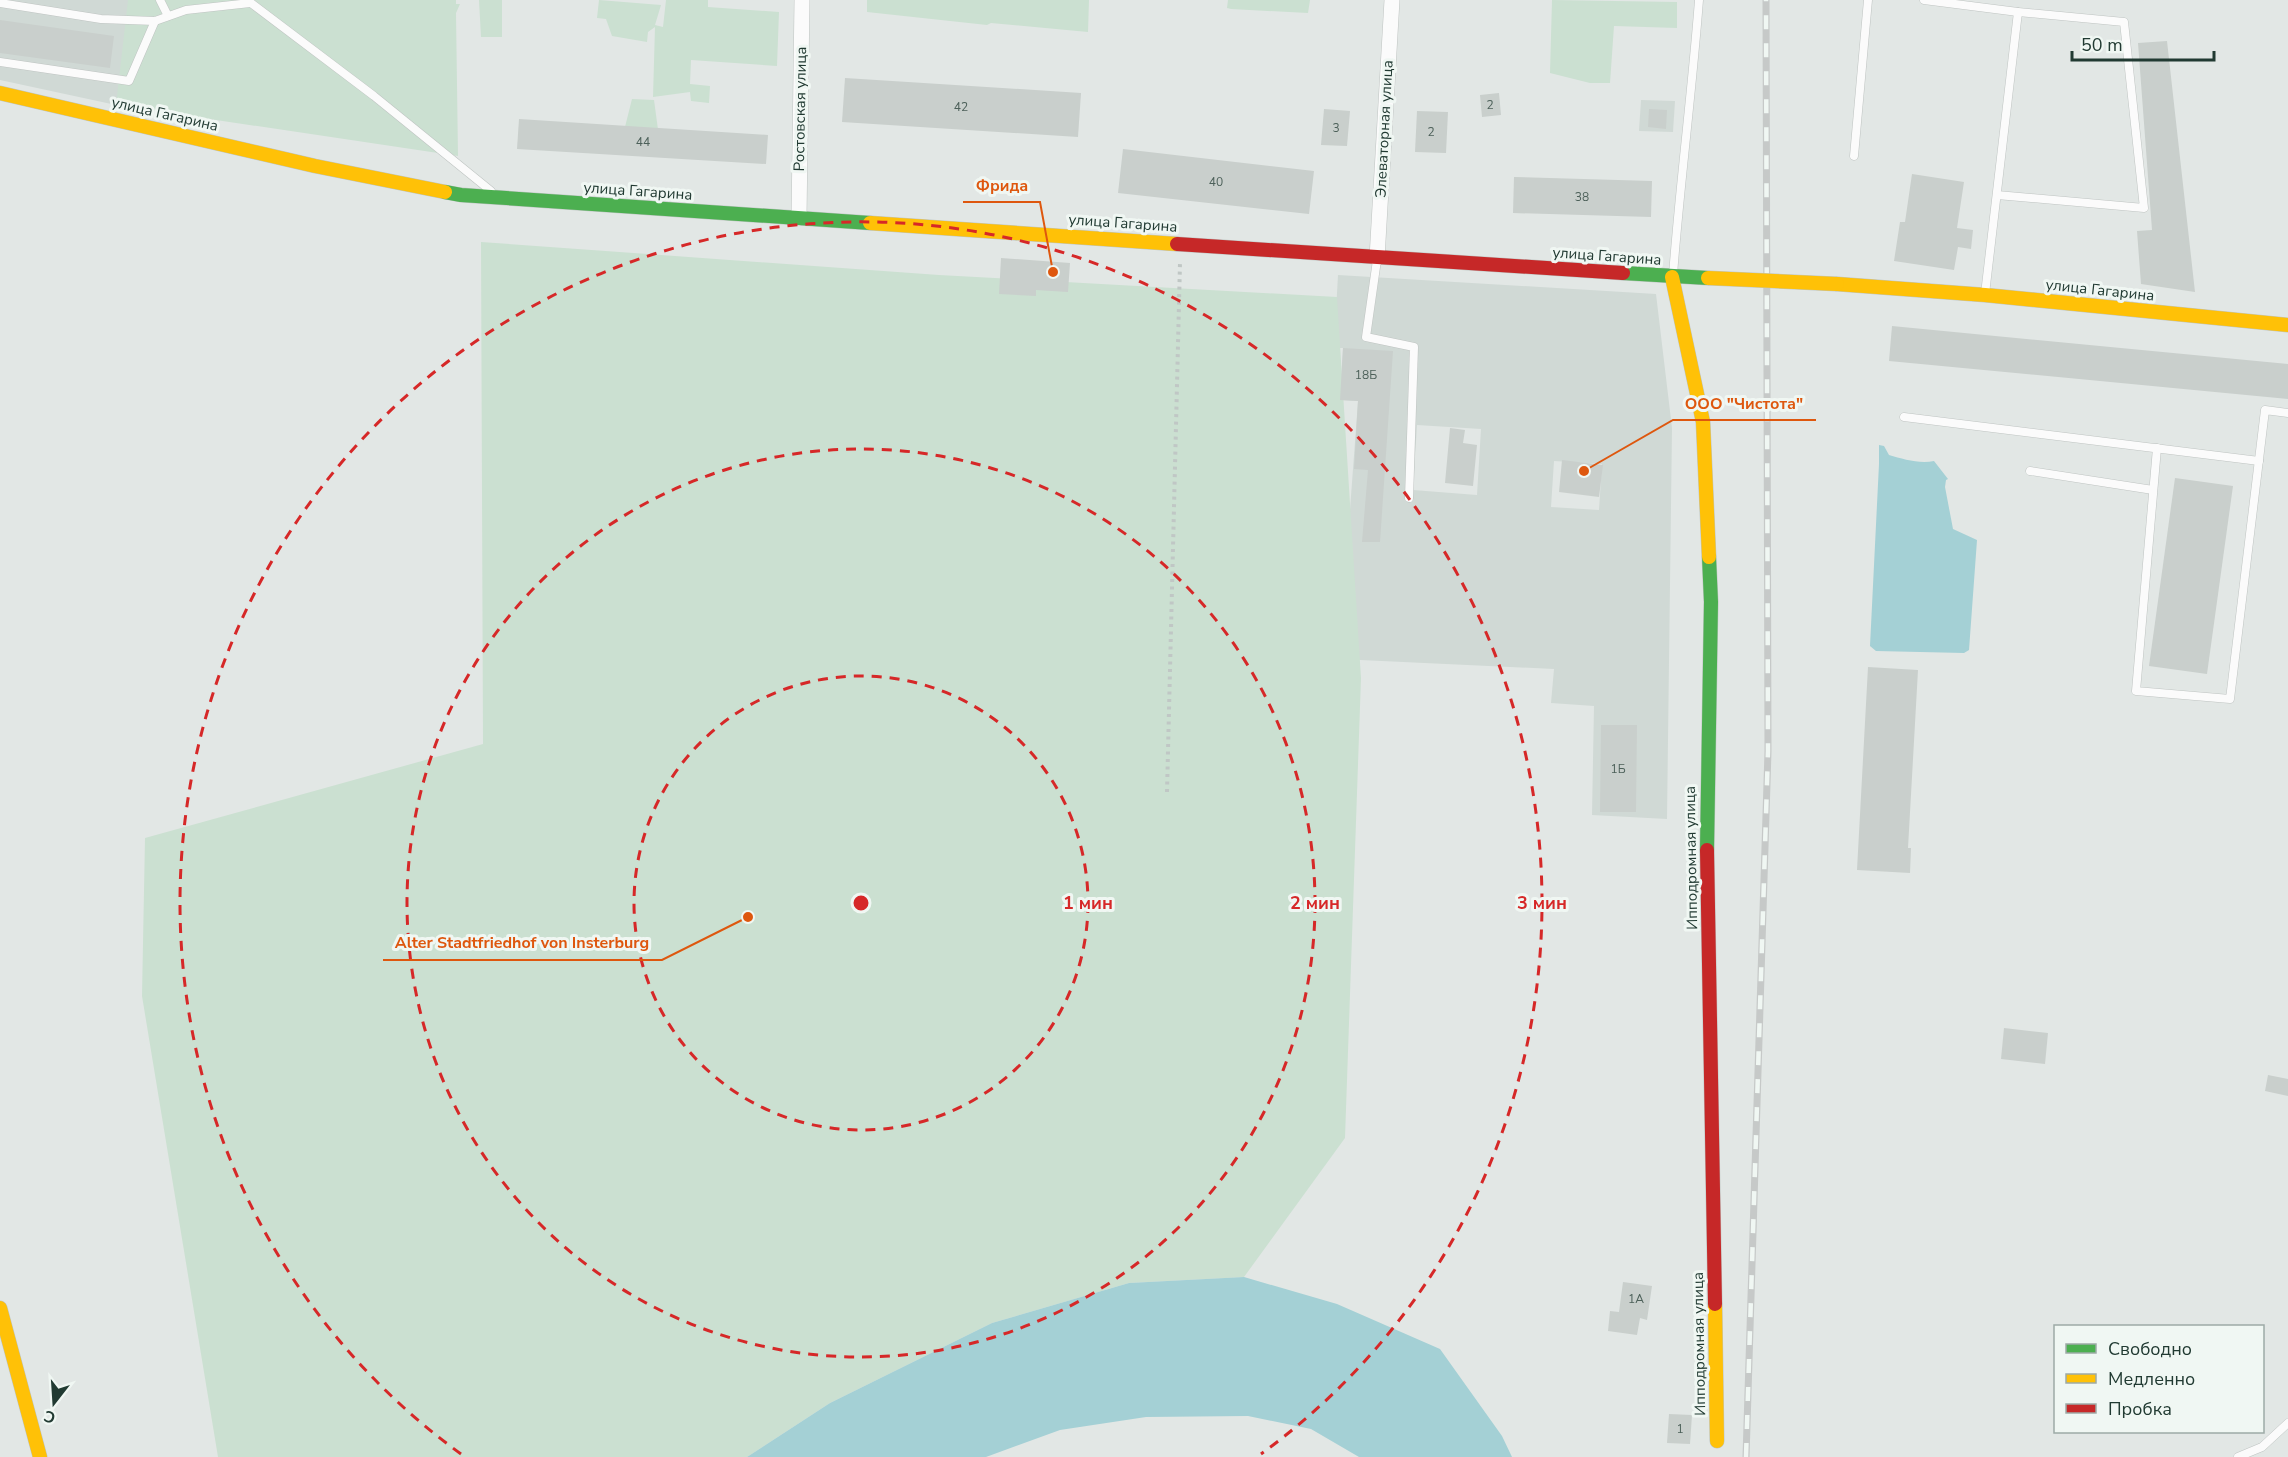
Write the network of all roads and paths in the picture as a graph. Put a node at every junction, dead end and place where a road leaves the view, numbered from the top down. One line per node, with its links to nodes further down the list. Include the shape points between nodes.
1 (160, 0): 10 (lane)
2 (802, 0): 17 (street, Ростовская улица)
3 (1392, 0): 19 (street, Элеваторная улица)
4 (1699, 0): 20 (lane)
5 (1868, 0): 14 (lane)
6 (1924, 0): 9 (lane)
7 (249, 1): 10 (lane); 16 (lane)
8 (0, 3): 11 (lane, via 101,19)
9 (2018, 12): 15 (lane); 15 (lane, via 2124,22 2144,208)
10 (168, 16): 11 (lane)
11 (155, 21): 12 (lane, via 129,81)
12 (0, 62)
13 (0, 93): 16 (street, улица Гагарина, via 315,166 461,195)
14 (1854, 156)
15 (1997, 195): 21 (lane)
16 (499, 198): 17 (street, улица Гагарина)
17 (799, 218): 18 (street, улица Гагарина)
18 (1181, 244): 19 (street, улица Гагарина); 30 (path)
19 (1377, 258): 20 (street, улица Гагарина); 29 (lane, via 1366,337 1414,347)
20 (1672, 277): 21 (street, улица Гагарина, bridge, via 1837,284); 33 (street, Ипподромная улица, via 1702,422 1711,602 1706,815)
21 (1985, 296): 22 (street, улица Гагарина)
22 (2288, 325)
23 (2288, 413): 26 (lane, via 2265,410)
24 (1904, 417): 25 (lane)
25 (2157, 448): 26 (lane); 28 (lane)
26 (2259, 461): 28 (lane, via 2230,699 2136,691)
27 (2030, 471): 28 (lane)
28 (2153, 490)
29 (1409, 498)
30 (1167, 792)
31 (0, 1308): 34 (street)
32 (2288, 1423): 35 (lane, via 2262,1447)
33 (1717, 1441)
34 (40, 1457)
35 (2238, 1457)

